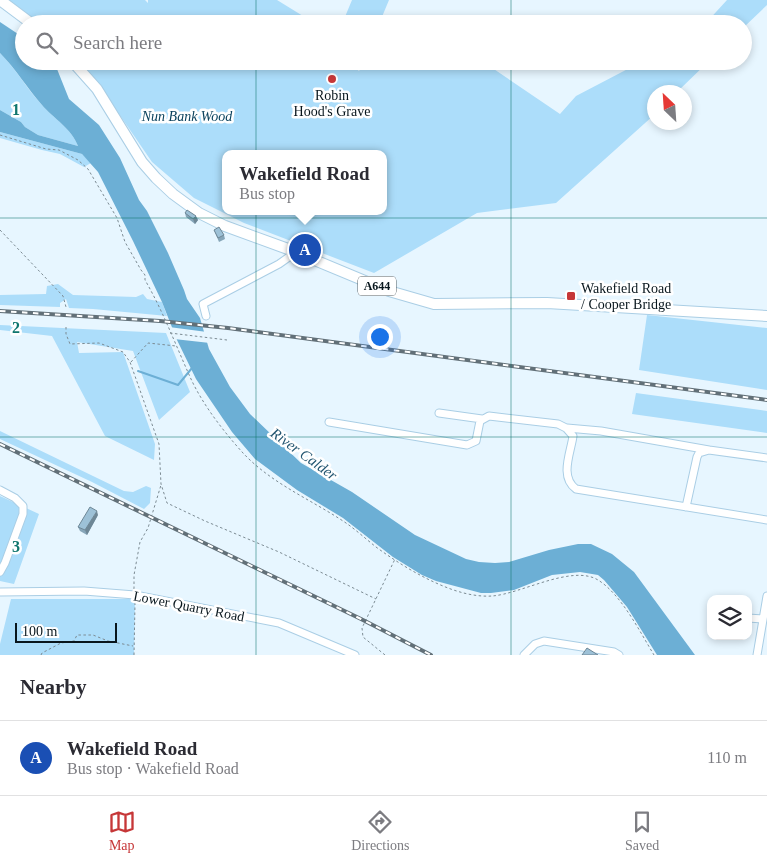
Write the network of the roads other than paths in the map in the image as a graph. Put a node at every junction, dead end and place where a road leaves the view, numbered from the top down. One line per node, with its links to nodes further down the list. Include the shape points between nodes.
1 (0, 0): 2 (highway)
2 (20, 15)
3 (80, 70): 4 (highway, A644, via 97,89 142,162 173,194 199,213 225,226)
4 (296, 252): 5 (street, via 203,304); 6 (highway, A644, via 390,291 434,304 547,303)
5 (206, 316)
6 (767, 316)
7 (439, 413): 8 (street)
8 (482, 419): 9 (street, via 476,441 467,445); 10 (street, via 494,416 558,424)
9 (329, 422)
10 (566, 428): 11 (street); 14 (street, via 573,436 567,474 576,489)
11 (709, 450): 12 (street); 14 (street, via 697,458)
12 (767, 458)
13 (0, 490): 16 (street, via 23,506 23,514)
14 (686, 507): 15 (street)
15 (767, 520)
16 (0, 572)
17 (0, 592): 21 (street, Lower Quarry Road, via 84,591 134,595 279,623)
18 (767, 596): 20 (street)
19 (752, 618): 20 (street)
20 (763, 619): 24 (street)
21 (355, 655)
22 (524, 655): 23 (street, via 544,640)
23 (619, 655)
24 (757, 655)

